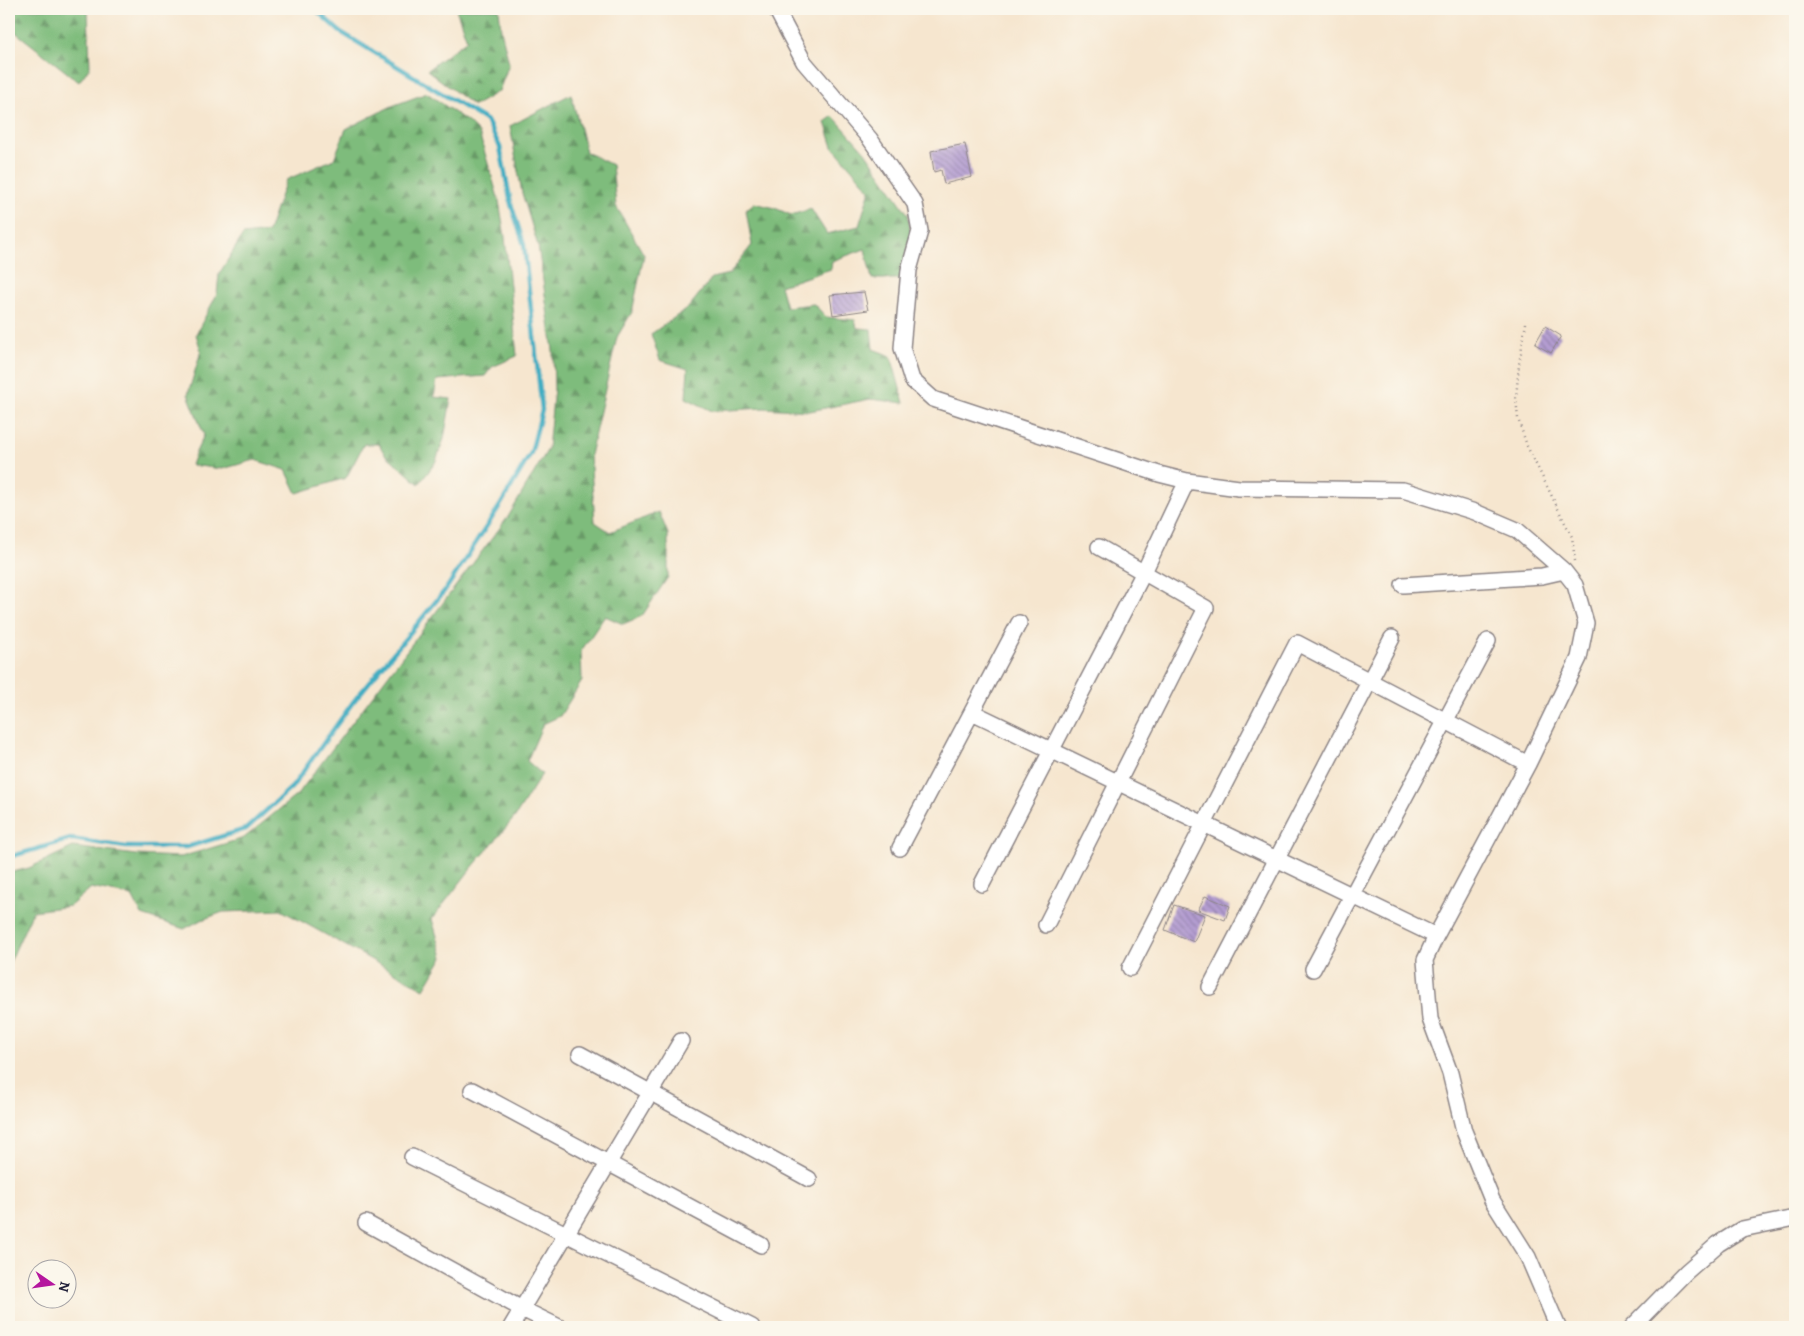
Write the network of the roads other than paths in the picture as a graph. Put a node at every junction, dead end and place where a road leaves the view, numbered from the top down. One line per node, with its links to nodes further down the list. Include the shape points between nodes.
1 (776, 9): 2 (street, via 804,62 870,138 915,204 920,231 909,270 902,348 912,380 933,399)
2 (1187, 481): 4 (street, via 1239,488 1403,490 1475,512 1517,530); 5 (street)
3 (1099, 547): 5 (street)
4 (1564, 570): 6 (street, via 1542,576); 14 (street, via 1575,585 1586,623 1579,658)
5 (1144, 572): 13 (street); 15 (street, via 1206,608)
6 (1403, 585)
7 (1019, 623): 11 (street)
8 (1392, 638): 10 (street)
9 (1488, 641): 12 (street)
10 (1369, 681): 12 (street); 16 (street, via 1297,643); 18 (street)
11 (972, 712): 13 (street); 17 (street)
12 (1445, 721): 14 (street); 20 (street)
13 (1052, 751): 15 (street); 19 (street)
14 (1528, 764): 22 (street)
15 (1118, 782): 16 (street); 21 (street)
16 (1203, 824): 18 (street); 23 (street)
17 (900, 848)
18 (1276, 859): 20 (street); 25 (street)
19 (982, 884)
20 (1352, 896): 22 (street); 24 (street)
21 (1046, 924)
22 (1436, 936): 41 (street, via 1426,960 1430,1018 1450,1073 1464,1131 1492,1200 1528,1257)
23 (1130, 968)
24 (1313, 969)
25 (1210, 987)
26 (682, 1041): 29 (street)
27 (580, 1054): 29 (street)
28 (472, 1090): 31 (street)
29 (651, 1092): 31 (street); 32 (street)
30 (412, 1157): 35 (street)
31 (608, 1163): 35 (street); 36 (street)
32 (809, 1178)
33 (1795, 1218): 42 (street, via 1742,1229 1718,1244)
34 (366, 1223): 37 (street)
35 (566, 1235): 37 (street); 40 (street)
36 (761, 1244)
37 (522, 1309): 38 (street); 39 (street)
38 (510, 1327)
39 (558, 1327)
40 (752, 1327)
41 (1558, 1327)
42 (1632, 1327)

